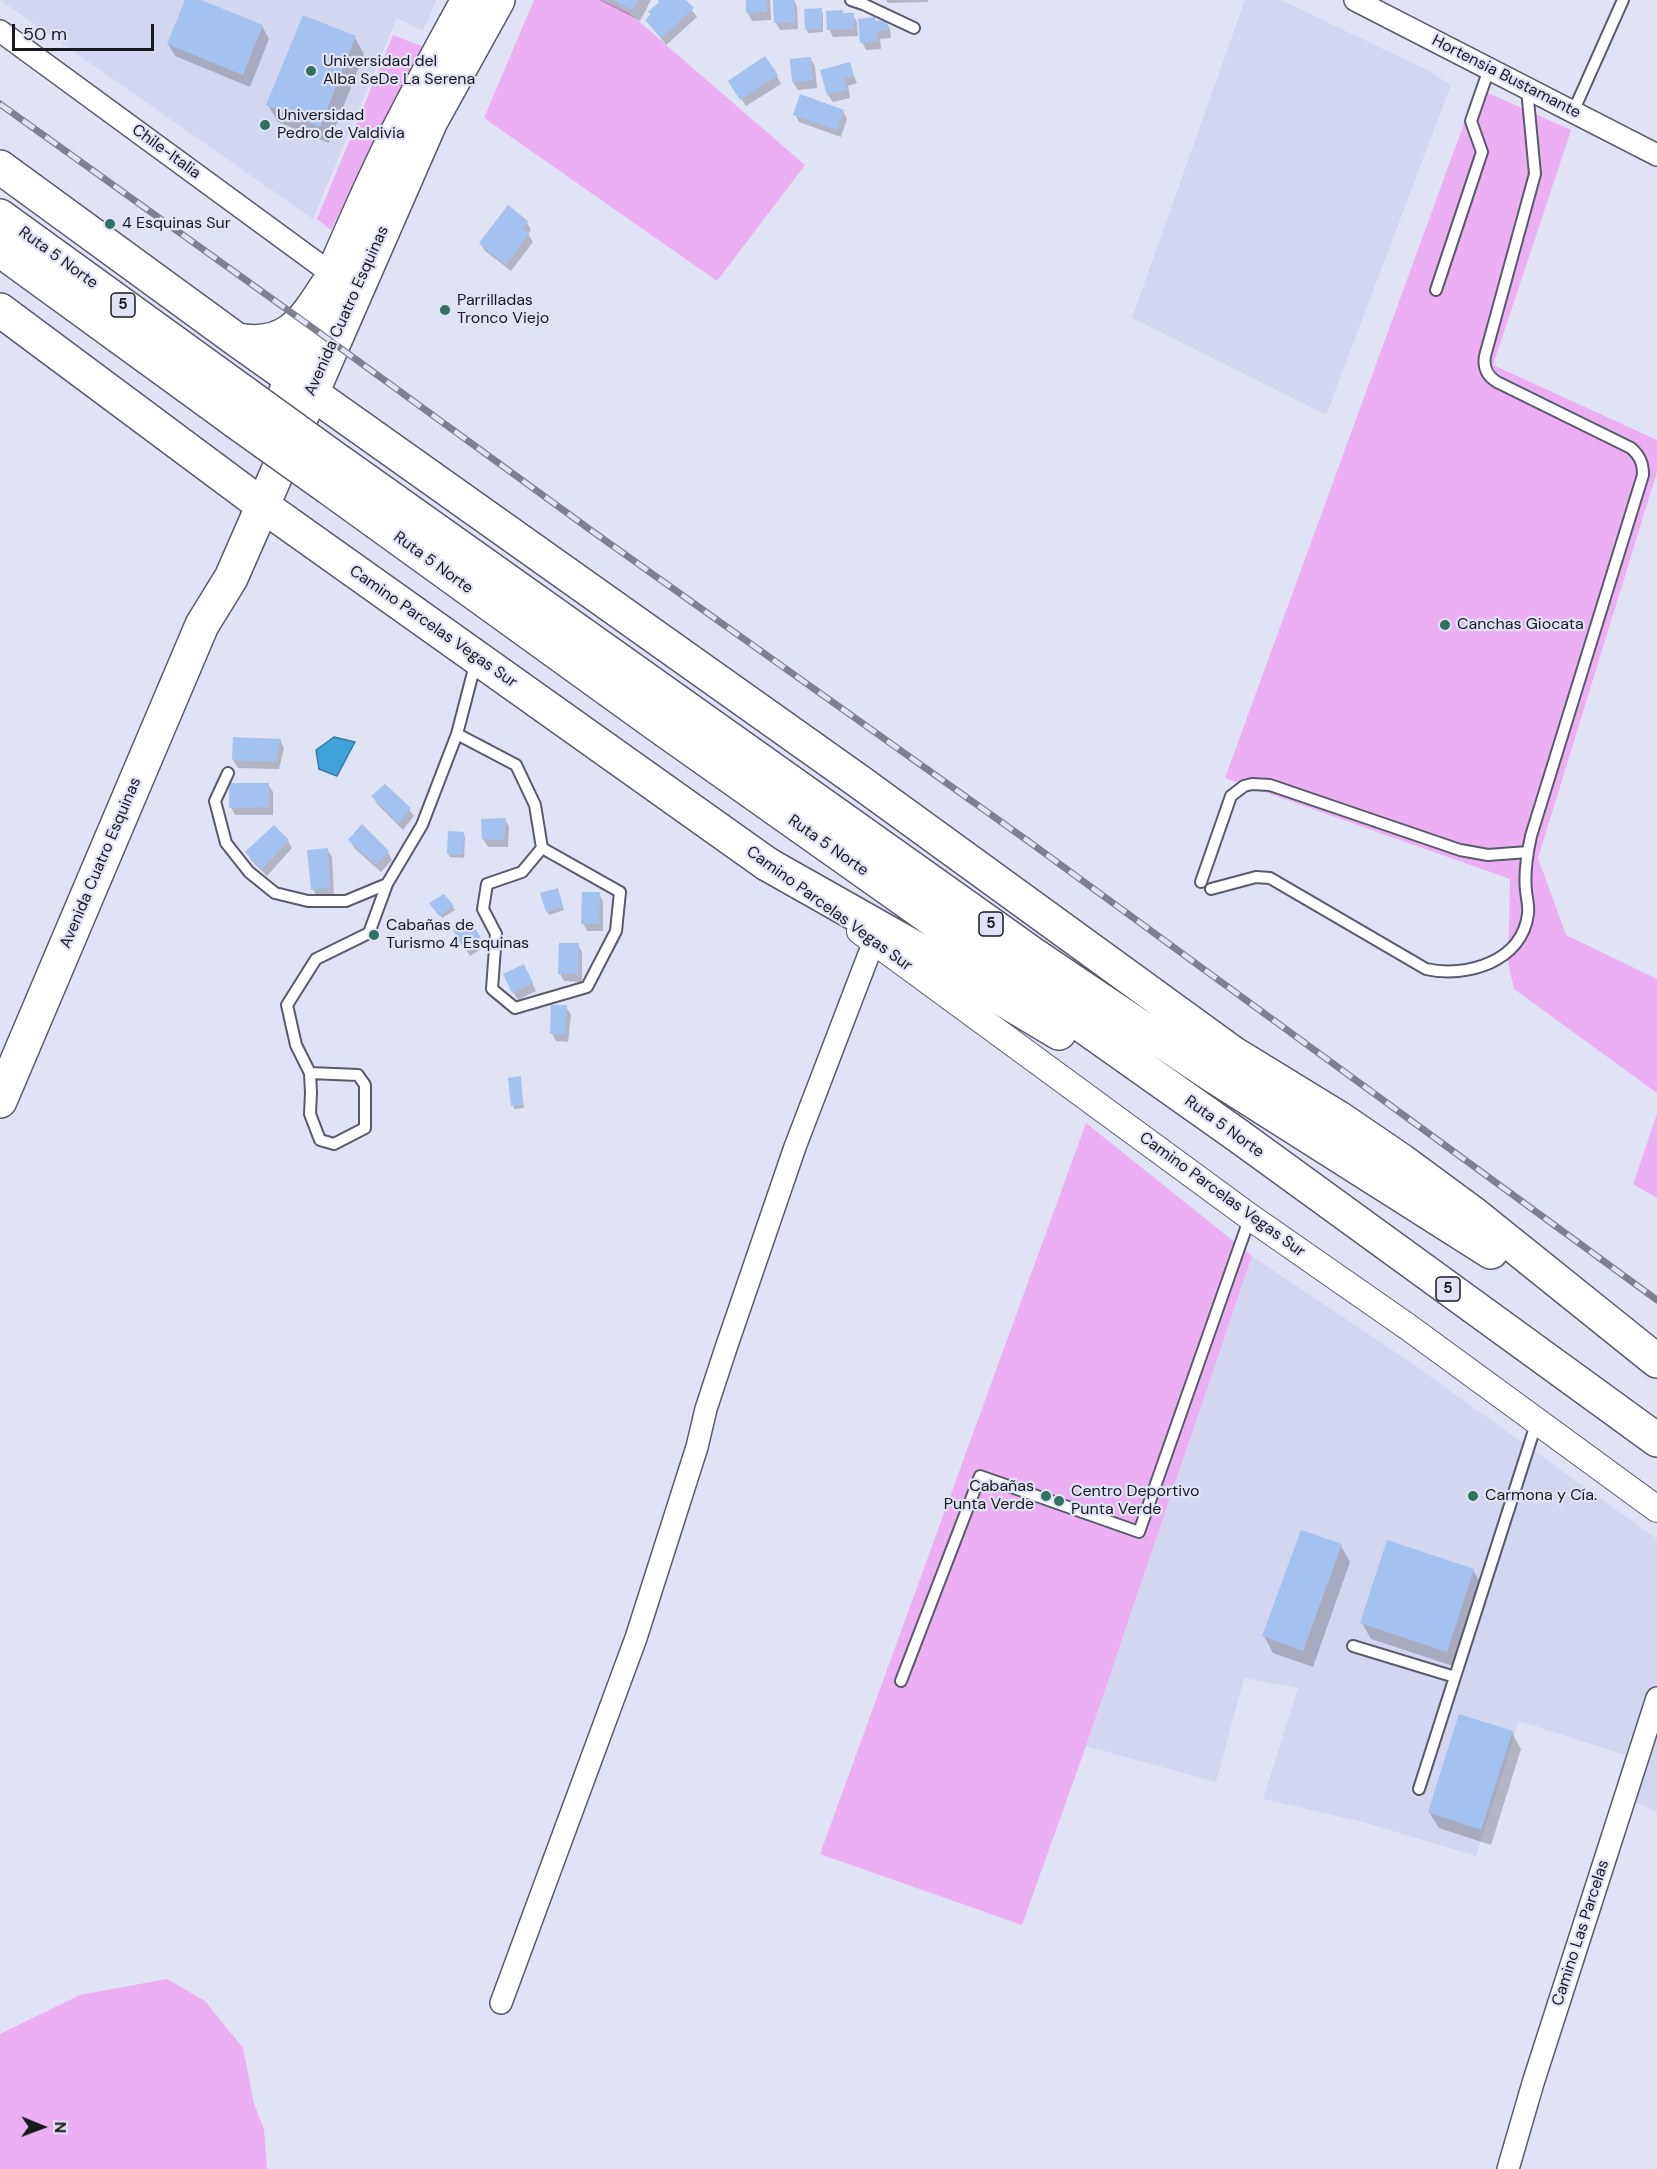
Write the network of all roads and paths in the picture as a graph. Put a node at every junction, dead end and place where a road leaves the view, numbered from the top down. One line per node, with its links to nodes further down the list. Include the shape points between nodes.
1 (468, 0): 15 (main road, Avenida Cuatro Esquinas, via 389,148)
2 (498, 0): 18 (main road, Avenida Cuatro Esquinas, via 431,121)
3 (851, 0): 6 (lane)
4 (1355, 0): 8 (street, Hortensia Bustamante)
5 (1623, 0): 10 (lane)
6 (914, 28)
7 (0, 31): 15 (street, Chile-Italia)
8 (1489, 69): 9 (street, Hortensia Bustamante); 16 (lane, via 1471,121 1482,152)
9 (1527, 88): 10 (street, Hortensia Bustamante); 33 (lane, via 1535,174 1485,356 1485,369 1497,382 1631,448 1643,468)
10 (1573, 112): 11 (street, Hortensia Bustamante)
11 (1657, 155)
12 (0, 168): 19 (main road)
13 (0, 216): 21 (main road, Ruta 5 Norte / 5)
14 (0, 250): 21 (main road, Ruta 5 Norte / 5)
15 (329, 281): 18 (main road, via 341,278 350,288); 19 (main road, via 308,315 280,338 264,343); 20 (main road, Avenida Cuatro Esquinas)
16 (1436, 290)
17 (0, 310): 22 (main road, Camino Parcelas Vegas Sur)
18 (335, 339): 20 (main road, Avenida Cuatro Esquinas)
19 (237, 340): 20 (main road)
20 (301, 385): 24 (main road, Avenida Cuatro Esquinas); 43 (main road, via 848,773 1233,1053 1402,1161)
21 (240, 408): 23 (main road, Ruta 5 Norte / 5, bridge)
22 (213, 468): 24 (main road, Camino Parcelas Vegas Sur); 25 (main road, via 229,496)
23 (335, 475): 41 (main road, Ruta 5 Norte / 5, via 656,724); 43 (main road, Ruta 5 Norte / 5, via 1212,1075 1494,1253)
24 (254, 500): 25 (main road, Avenida Cuatro Esquinas); 26 (main road, Camino Parcelas Vegas Sur); 27 (main road, Avenida Cuatro Esquinas)
25 (232, 528): 28 (main road, Avenida Cuatro Esquinas)
26 (312, 541): 27 (main road, via 300,537 274,538 253,547); 29 (main road, Camino Parcelas Vegas Sur)
27 (238, 562): 28 (main road, Avenida Cuatro Esquinas)
28 (202, 625): 40 (main road, Avenida Cuatro Esquinas)
29 (476, 658): 30 (lane); 34 (main road, Camino Parcelas Vegas Sur)
30 (457, 734): 32 (lane, via 516,765 535,805); 36 (lane, via 422,825)
31 (228, 773): 36 (lane, via 214,801 226,843 249,872 275,893 308,901 346,902)
32 (542, 848): 32 (lane, via 620,892 616,931 587,987 515,1008 492,989 496,934 483,909 487,884 522,872)
33 (1528, 852): 35 (lane, via 1488,855 1460,850 1270,785 1252,784 1231,796); 37 (lane, via 1528,913 1522,934 1500,957 1461,972 1426,969 1270,878 1256,877)
34 (767, 864): 38 (street, Camino Parcelas Vegas Sur); 41 (main road)
35 (1201, 882)
36 (387, 884): 39 (lane, via 369,933 316,958 286,1005 296,1045)
37 (1211, 889)
38 (874, 941): 42 (street, Camino Parcelas Vegas Sur); 52 (street, via 795,1147 719,1369 636,1638)
39 (310, 1073): 39 (lane, via 358,1075 365,1085 365,1128 334,1144 320,1140 309,1114)
40 (0, 1101)
41 (1240, 1137): 45 (main road, Ruta 5 Norte / 5)
42 (1250, 1217): 44 (street, Camino Parcelas Vegas Sur); 49 (lane, via 1139,1532 980,1476)
43 (1657, 1362)
44 (1537, 1420): 46 (street, Camino Parcelas Vegas Sur); 48 (lane)
45 (1657, 1440)
46 (1657, 1509)
47 (1353, 1646): 48 (lane)
48 (1455, 1677): 51 (lane)
49 (901, 1681)
50 (1657, 1698): 53 (street, Camino Las Parcelas)
51 (1419, 1790)
52 (501, 2003)
53 (1508, 2169)

